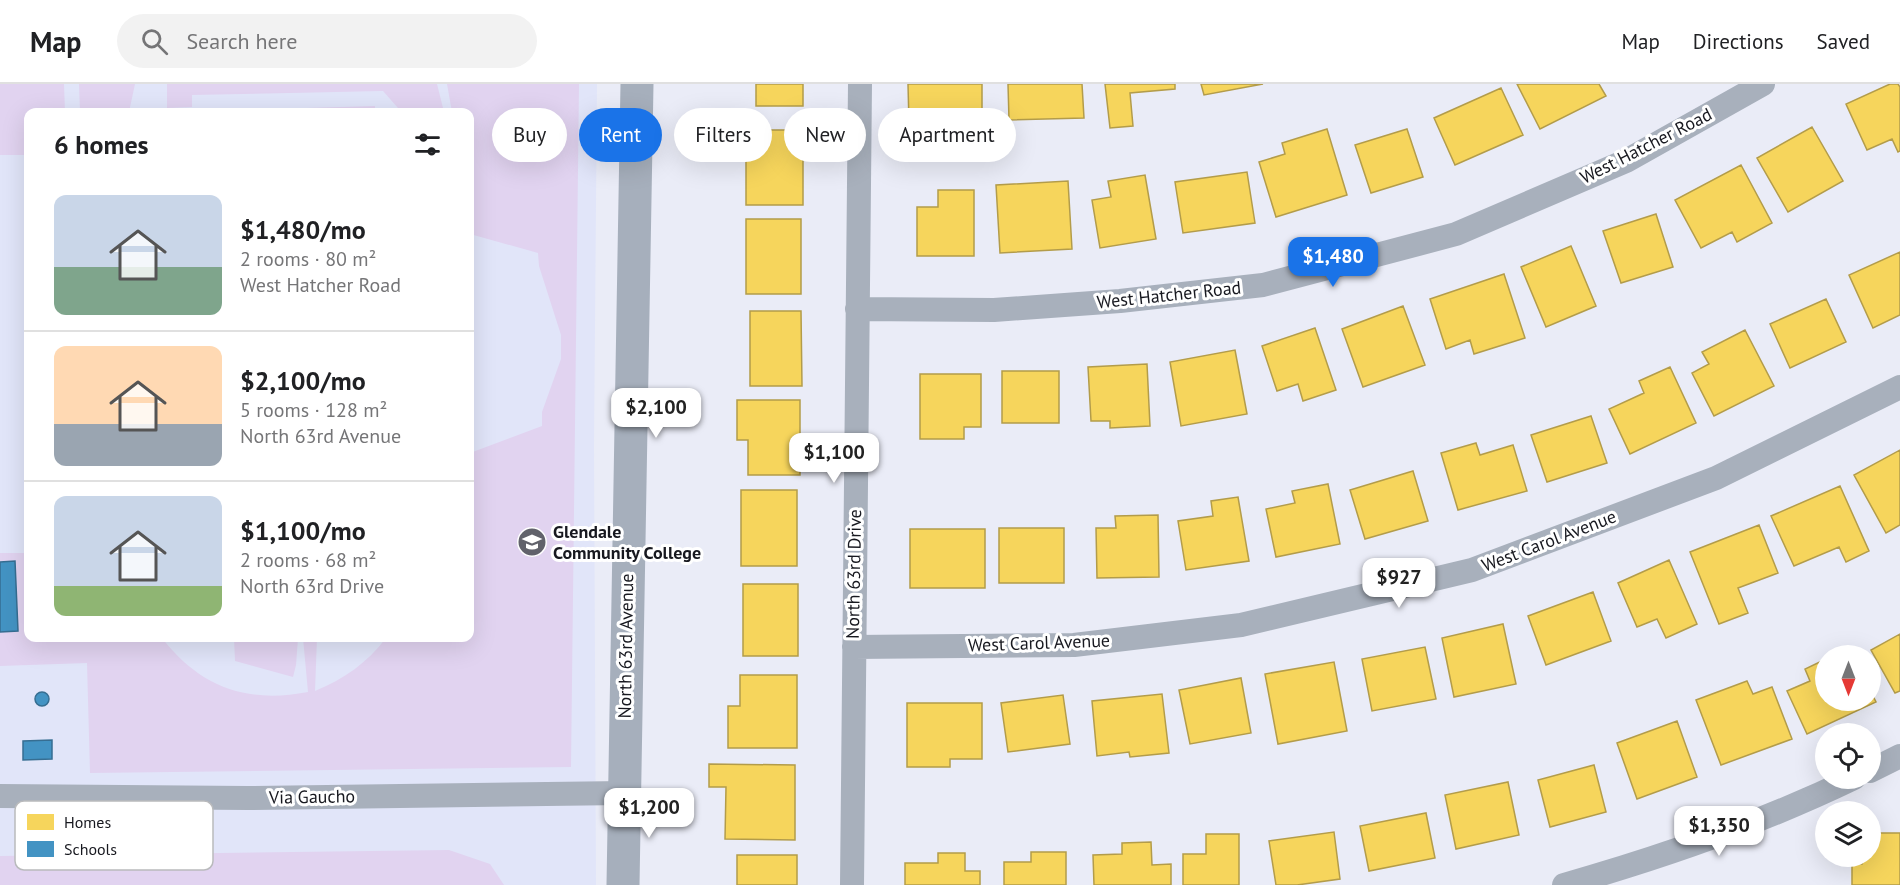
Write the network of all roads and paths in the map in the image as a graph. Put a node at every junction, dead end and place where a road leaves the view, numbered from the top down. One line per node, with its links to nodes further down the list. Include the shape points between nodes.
1 (637, 84): 10 (street, North 63rd Avenue)
2 (860, 84): 4 (street, North 63rd Drive)
3 (1763, 84): 4 (street, West Hatcher Road, via 1626,161 1456,234 1263,285 994,310)
4 (857, 309): 6 (street, North 63rd Drive)
5 (1900, 387): 6 (street, West Carol Avenue, via 1716,478 1472,570 1219,628 1074,645)
6 (854, 647): 14 (street, North 63rd Drive)
7 (1900, 756): 8 (street)
8 (1881, 766)
9 (1828, 789): 12 (street)
10 (624, 793): 11 (street, Via Gaucho, via 247,798); 13 (street, North 63rd Avenue)
11 (0, 796)
12 (1633, 876): 15 (street)
13 (623, 885)
14 (852, 885)
15 (1564, 885)

